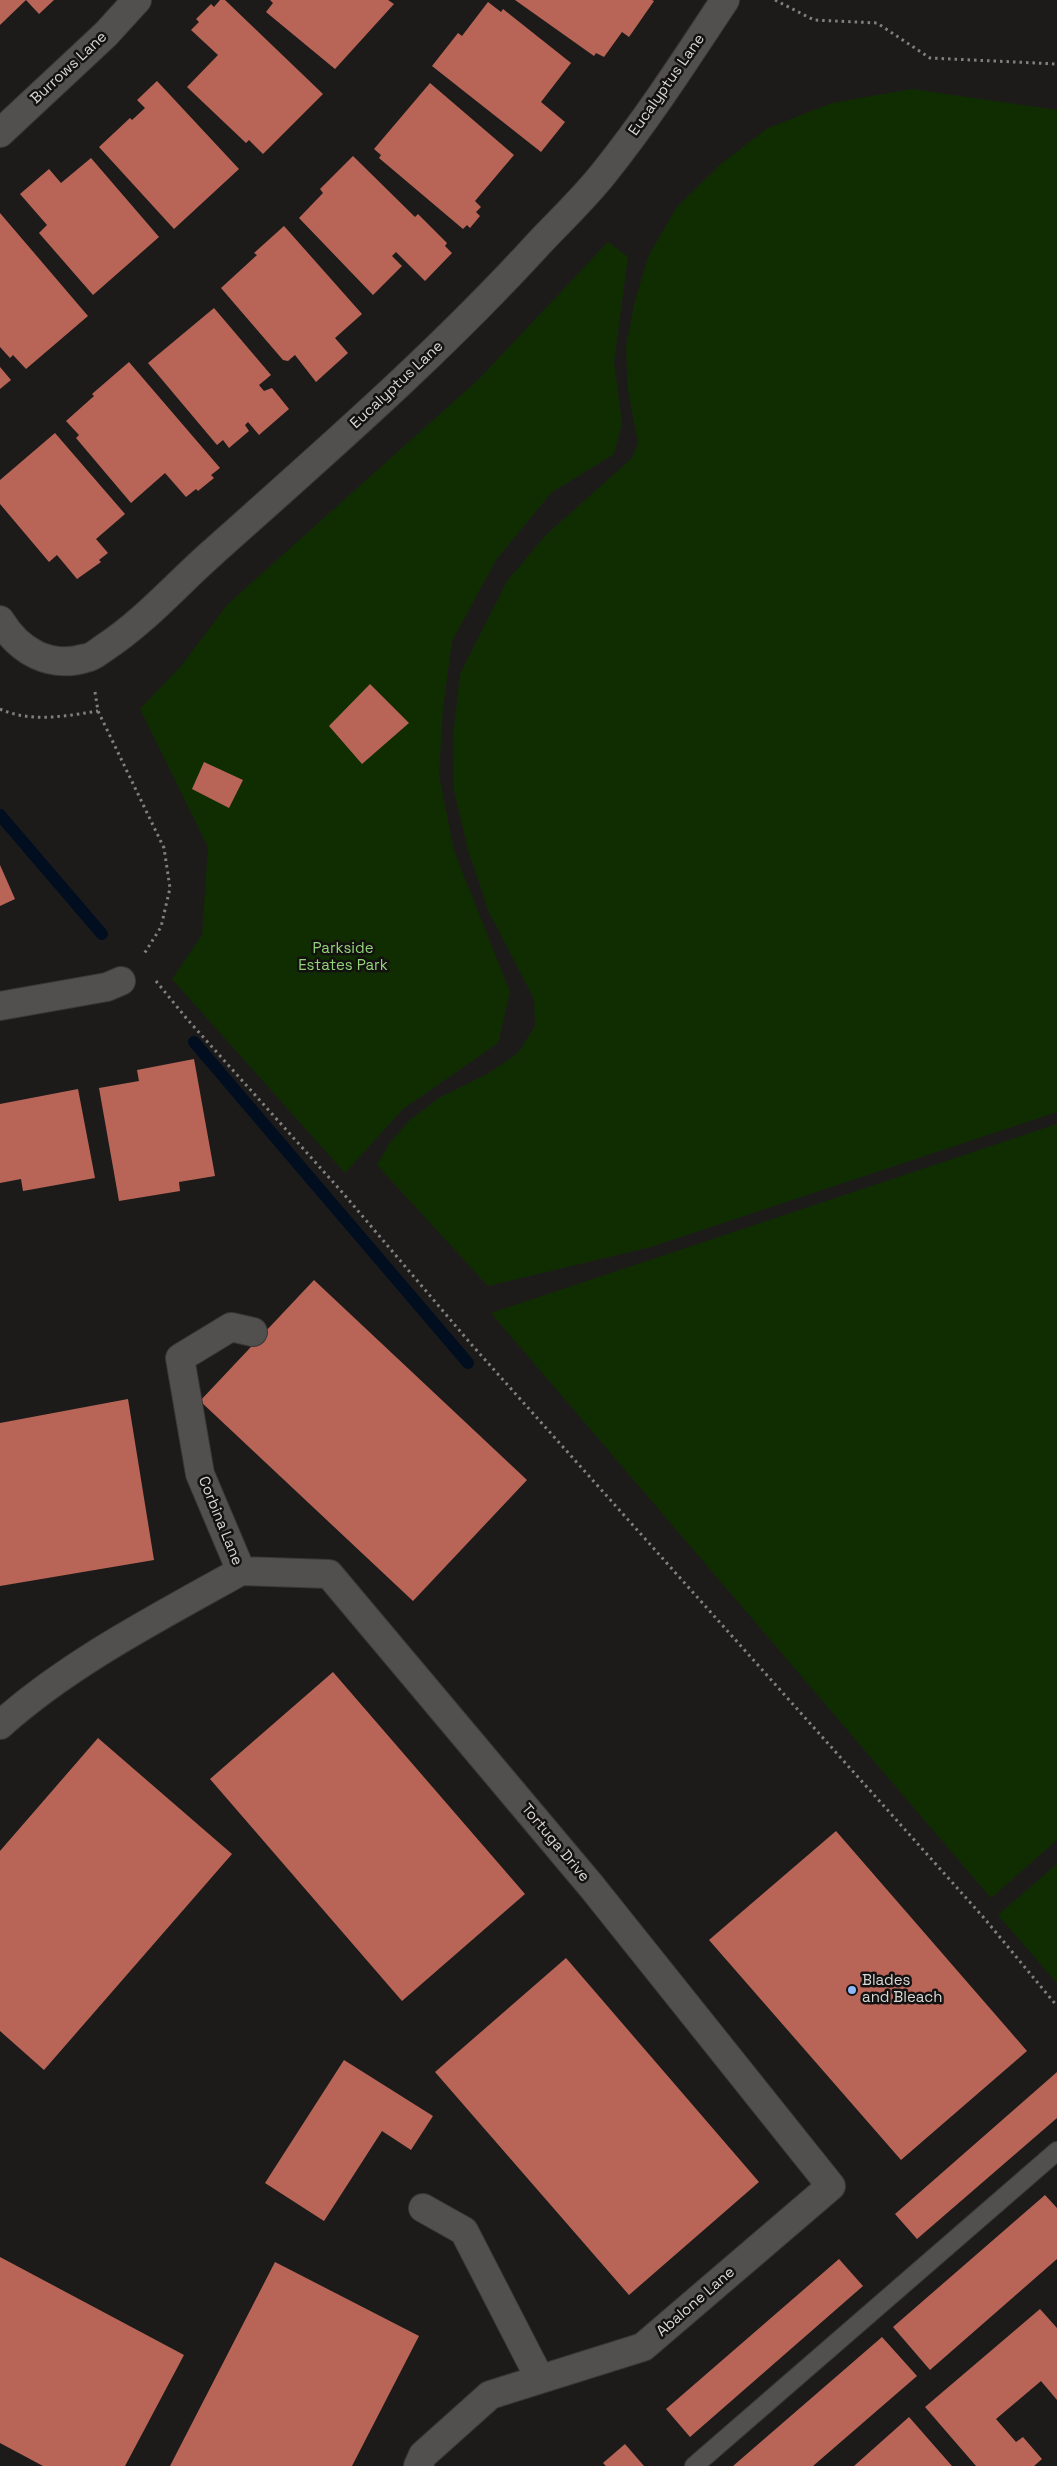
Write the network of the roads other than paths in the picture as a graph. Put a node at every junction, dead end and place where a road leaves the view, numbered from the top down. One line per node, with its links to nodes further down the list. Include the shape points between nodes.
1 (137, 0): 3 (street, Burrows Lane, via 106,34)
2 (726, 0): 4 (street, Eucalyptus Lane, via 662,96 603,174 504,282 420,366 126,634 89,658 62,662 43,659 19,644)
3 (0, 133)
4 (3, 624)
5 (120, 981): 6 (street, via 107,987)
6 (0, 1006)
7 (253, 1332): 8 (street, Corbina Lane, via 231,1327 180,1358 200,1474)
8 (241, 1572): 9 (street, Corbina Lane, via 69,1673 35,1695); 11 (street, Tortuga Drive, via 329,1574 592,1887)
9 (0, 1725)
10 (1057, 2151): 15 (lane)
11 (831, 2186): 13 (street, Abalone Lane, via 644,2347)
12 (423, 2208): 13 (street, via 464,2231)
13 (540, 2379): 14 (street, Abalone Lane, via 490,2394 423,2455)
14 (418, 2466)
15 (694, 2466)

